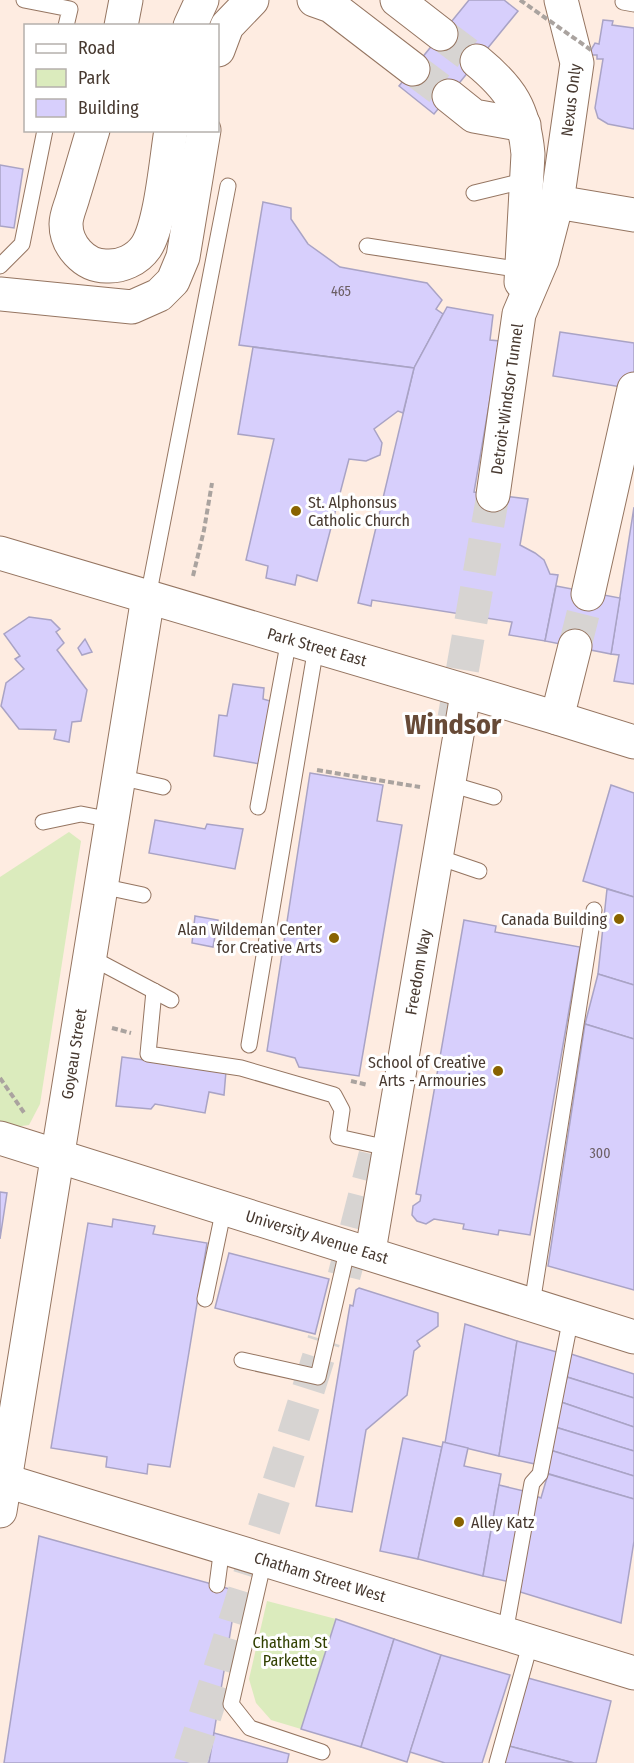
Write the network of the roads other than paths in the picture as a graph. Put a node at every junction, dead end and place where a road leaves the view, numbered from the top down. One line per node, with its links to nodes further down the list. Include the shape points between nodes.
1 (24, 0): 8 (lane, via 70,9)
2 (126, 0): 9 (street)
3 (202, 0): 10 (street)
4 (252, 0): 12 (street, via 227,26)
5 (314, 0): 14 (street, via 332,6)
6 (397, 0): 11 (street)
7 (561, 0): 24 (street, Nexus Only, via 578,63)
8 (66, 24)
9 (121, 24)
10 (191, 24)
11 (441, 34)
12 (219, 47)
13 (477, 61): 16 (street, via 505,85)
14 (413, 69)
15 (449, 96): 16 (street, via 474,116)
16 (524, 125): 21 (street)
17 (45, 132): 27 (lane, via 22,244)
18 (92, 132): 19 (street, via 66,222 68,239 77,253 100,266 111,267 138,256 152,236)
19 (171, 132)
20 (204, 132): 29 (street, via 183,257 173,281 159,295 132,307)
21 (526, 180): 23 (lane); 28 (street)
22 (228, 186): 35 (lane)
23 (474, 193)
24 (557, 202): 25 (street); 30 (street, Detroit-Windsor Tunnel, via 542,260)
25 (634, 215)
26 (368, 246): 28 (lane)
27 (0, 266)
28 (522, 270): 30 (street)
29 (0, 294)
30 (519, 314): 32 (street, Detroit-Windsor Tunnel)
31 (634, 390): 34 (street)
32 (493, 495)
33 (0, 553): 35 (street, Park Street East)
34 (588, 594)
35 (148, 597): 36 (street, Park Street East); 41 (street, Goyeau Street)
36 (302, 643): 38 (street, Park Street East); 45 (lane); 56 (lane)
37 (575, 646): 39 (street)
38 (466, 691): 39 (street, Park Street East); 42 (street, Freedom Way)
39 (558, 718): 40 (street, Park Street East)
40 (634, 742)
41 (119, 777): 43 (lane); 46 (street, Goyeau Street)
42 (450, 784): 44 (lane); 48 (street, Freedom Way)
43 (163, 787)
44 (494, 797)
45 (258, 807)
46 (112, 820): 47 (lane, via 81,814); 50 (street, Goyeau Street)
47 (43, 822)
48 (438, 857): 49 (lane); 58 (street, Freedom Way)
49 (479, 871)
50 (101, 886): 51 (lane); 53 (street, Goyeau Street)
51 (143, 895)
52 (594, 910): 63 (lane)
53 (90, 957): 54 (lane); 59 (street, Goyeau Street)
54 (154, 991): 55 (lane); 58 (lane, via 148,1054 241,1068 334,1095 342,1110 338,1137)
55 (171, 1000)
56 (249, 1045)
57 (0, 1138): 59 (street, University Avenue East)
58 (388, 1148): 61 (street, Freedom Way)
59 (58, 1156): 60 (street, University Avenue East); 67 (street, Goyeau Street)
60 (224, 1208): 61 (street, University Avenue East); 62 (lane)
61 (359, 1250): 63 (street, University Avenue East); 66 (lane, via 318,1377)
62 (205, 1299)
63 (532, 1304): 64 (street, University Avenue East)
64 (571, 1317): 65 (street, University Avenue East); 71 (lane, via 540,1474 532,1483)
65 (634, 1337)
66 (242, 1360)
67 (2, 1490): 68 (street, Chatham Street West)
68 (222, 1547): 69 (street, Chatham Street West); 70 (lane)
69 (264, 1560): 71 (street, Chatham Street West); 73 (lane, via 231,1704 250,1728)
70 (217, 1585)
71 (518, 1637): 72 (street, Chatham Street West); 74 (lane)
72 (634, 1672)
73 (322, 1752)
74 (496, 1763)

